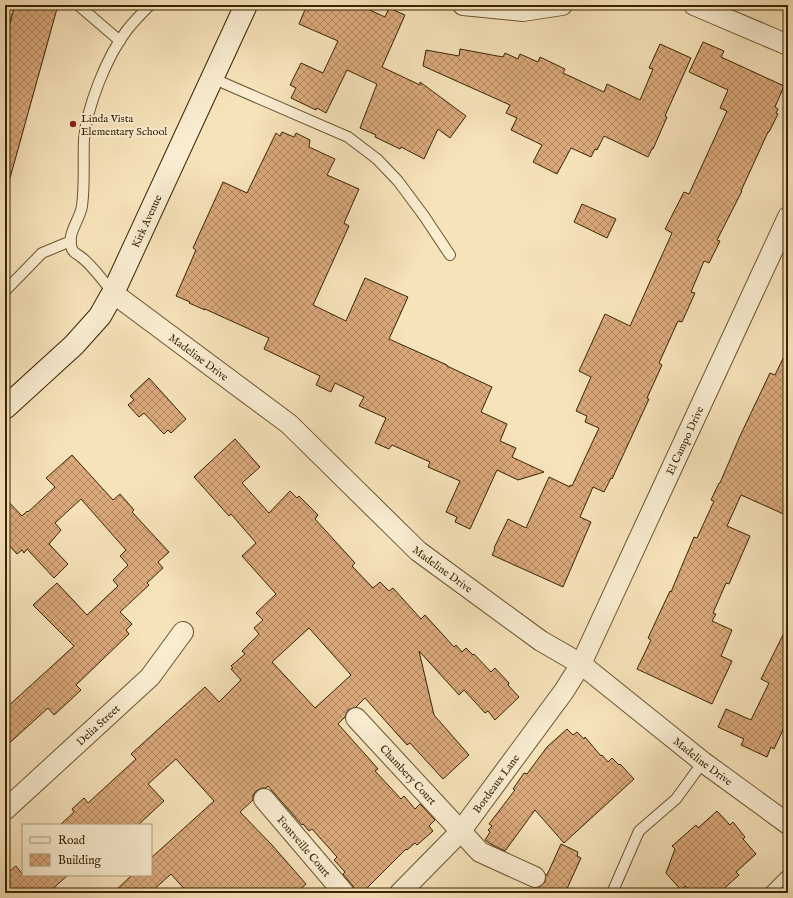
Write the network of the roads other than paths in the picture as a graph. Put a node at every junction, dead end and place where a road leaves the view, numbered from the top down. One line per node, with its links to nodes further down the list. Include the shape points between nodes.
1 (8, 5): 8 (lane)
2 (78, 5): 9 (lane)
3 (150, 5): 9 (lane)
4 (246, 5): 11 (street, Kirk Avenue)
5 (462, 5): 6 (street, via 523,11)
6 (562, 5)
7 (694, 5): 10 (street)
8 (5, 18)
9 (120, 41): 13 (lane, via 95,91 84,138 84,189 81,209)
10 (788, 45)
11 (212, 78): 14 (lane, via 348,138 377,159 398,181); 16 (street, Kirk Avenue)
12 (788, 217): 19 (street, El Campo Drive)
13 (71, 241): 15 (lane, via 42,253); 16 (lane, via 74,253 82,257)
14 (450, 255)
15 (5, 291)
16 (114, 293): 17 (street, Kirk Avenue, via 100,316 74,346); 19 (street, Madeline Drive, via 288,424 418,551 541,641)
17 (5, 408)
18 (183, 632): 23 (street, Delia Street, via 150,677)
19 (581, 664): 21 (street, Madeline Drive); 25 (street, Bordeaux Lane)
20 (356, 718): 25 (street, Chambery Court)
21 (703, 762): 24 (street, Madeline Drive); 30 (lane, via 676,799 639,831)
22 (264, 800): 28 (street, Fontveille Court)
23 (5, 810)
24 (788, 824)
25 (460, 832): 27 (street, Chambery Court, via 480,852); 29 (street, Bordeaux Lane)
26 (788, 874): 31 (lane)
27 (535, 878)
28 (344, 893)
29 (400, 893)
30 (612, 893)
31 (769, 893)

